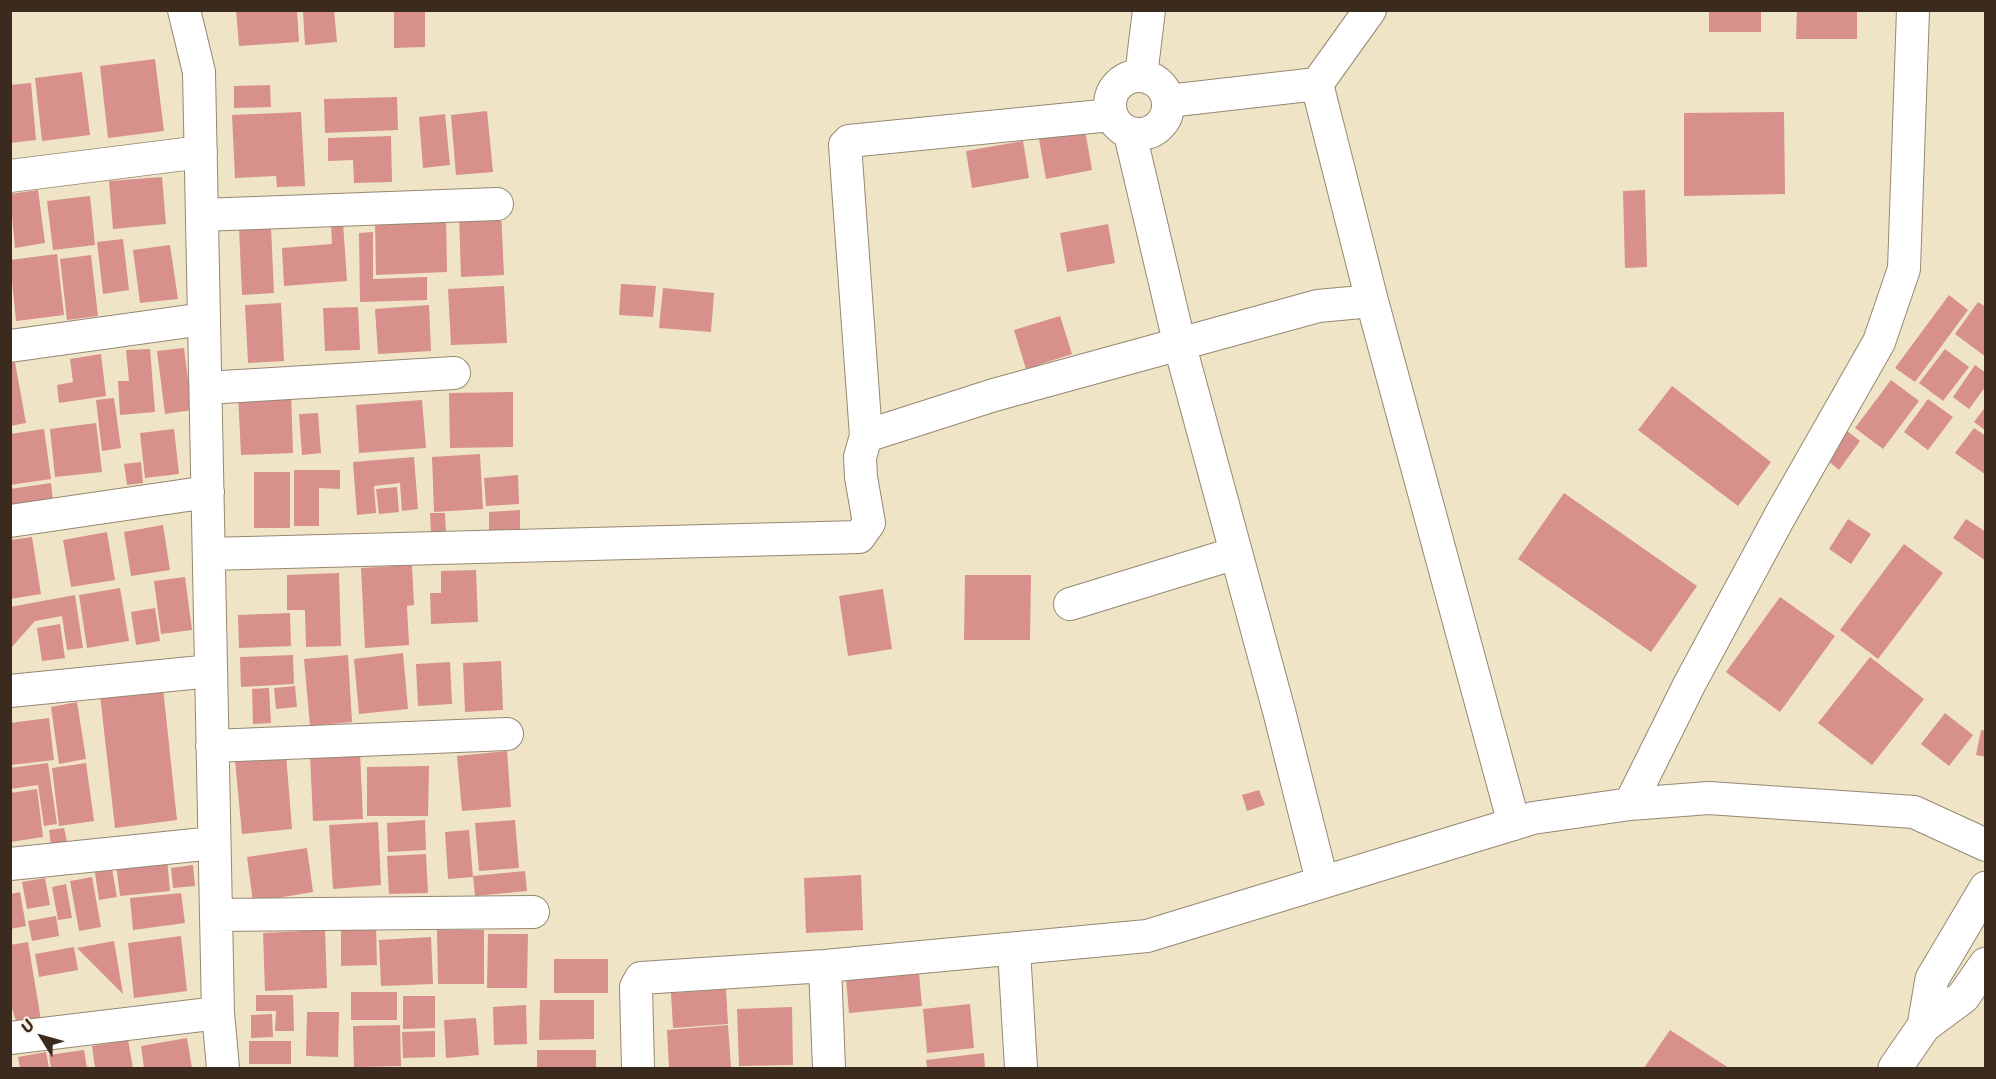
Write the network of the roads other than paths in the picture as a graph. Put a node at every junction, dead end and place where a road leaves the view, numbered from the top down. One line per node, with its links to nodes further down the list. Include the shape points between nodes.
1 (183, 10): 9 (street, via 199,72)
2 (1149, 10): 5 (street)
3 (1370, 10): 6 (street)
4 (1913, 10): 29 (street, via 1904,269 1879,342 1774,527)
5 (1141, 76): 7 (street, via 1159,83); 8 (street, via 1131,76 1115,87 1111,96)
6 (1317, 84): 7 (street); 13 (street)
7 (1168, 101): 8 (street, via 1164,120 1150,133)
8 (1120, 124): 16 (street); 19 (street, via 849,141 845,145)
9 (201, 152): 10 (street); 12 (street)
10 (10, 176)
11 (497, 204): 12 (street)
12 (202, 215): 14 (street)
13 (1372, 301): 16 (street, via 1318,306); 30 (street)
14 (204, 319): 15 (street); 18 (street)
15 (10, 346)
16 (1180, 346): 19 (street, via 994,395); 22 (street)
17 (454, 373): 18 (street)
18 (206, 388): 20 (street)
19 (866, 436): 23 (street, via 860,457 869,523 859,537)
20 (208, 492): 21 (street); 23 (street)
21 (10, 521)
22 (1236, 553): 24 (street); 34 (street)
23 (209, 554): 25 (street)
24 (1070, 604)
25 (211, 671): 26 (street); 28 (street)
26 (10, 691)
27 (507, 734): 28 (street)
28 (212, 746): 31 (street)
29 (1630, 804): 30 (street); 32 (street, via 1709,798 1914,812)
30 (1514, 824): 34 (street)
31 (214, 843): 33 (street); 37 (street)
32 (1986, 845)
33 (10, 864)
34 (1322, 881): 38 (street, via 1147,936)
35 (1986, 888): 42 (highway, via 1932,979)
36 (533, 912): 37 (street)
37 (216, 915): 41 (street)
38 (1014, 950): 40 (street); 47 (street)
39 (1986, 964): 42 (highway, via 1963,997)
40 (825, 966): 45 (street, via 641,978 636,987); 46 (street)
41 (218, 1013): 43 (street); 44 (street)
42 (1924, 1026): 48 (highway)
43 (10, 1038)
44 (222, 1068)
45 (638, 1068)
46 (829, 1068)
47 (1021, 1068)
48 (1895, 1068)

